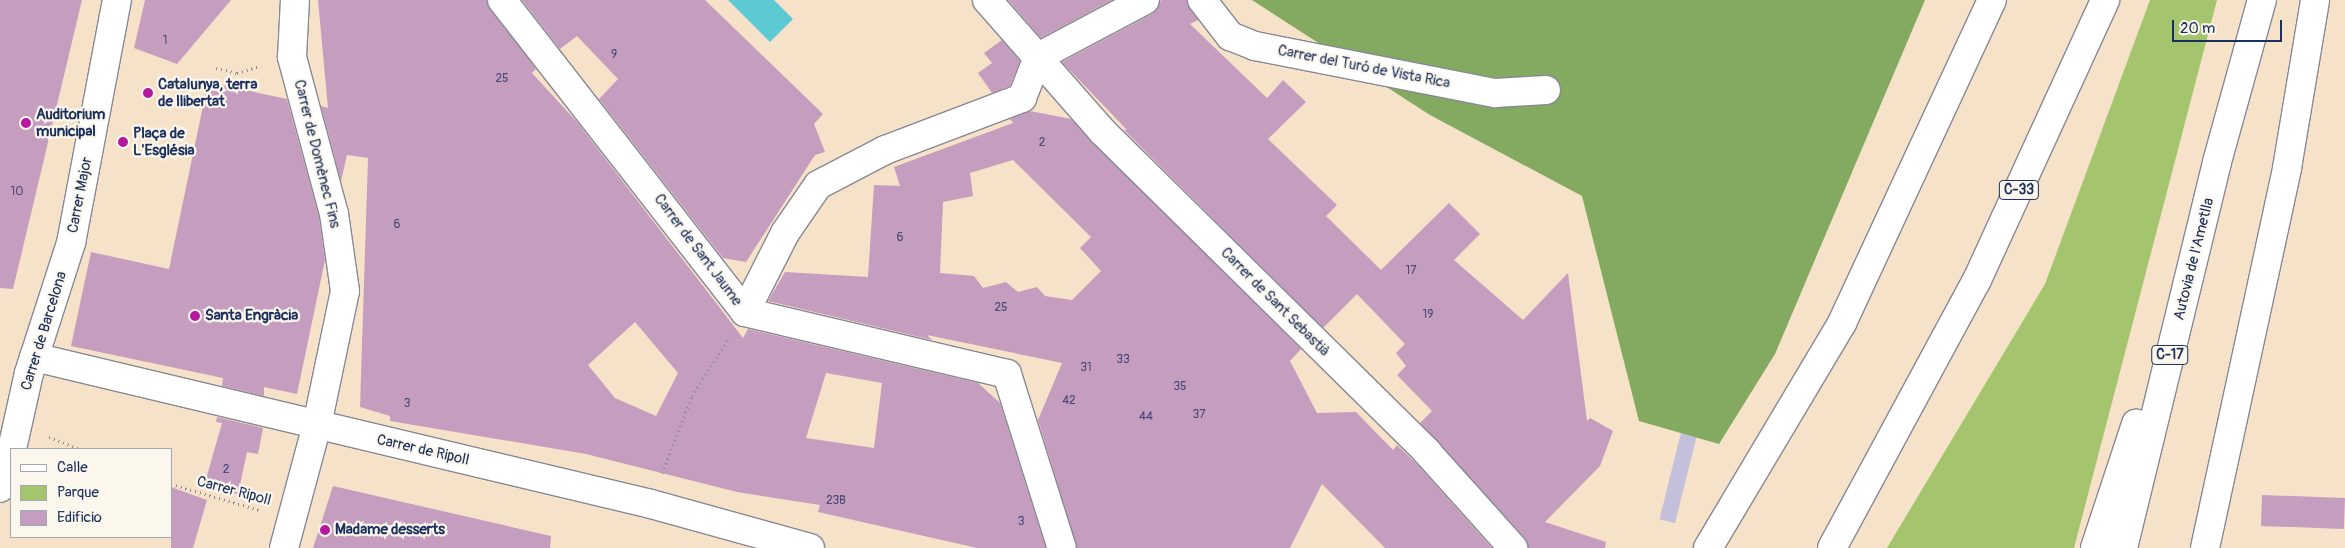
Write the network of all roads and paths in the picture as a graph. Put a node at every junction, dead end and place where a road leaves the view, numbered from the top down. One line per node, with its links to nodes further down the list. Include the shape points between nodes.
1 (117, 0): 16 (main road, Carrer Major)
2 (295, 0): 11 (main road, Carrer de Domènec Fins)
3 (502, 0): 17 (main road, Carrer de Sant Jaume)
4 (987, 0): 12 (main road, Carrer de Sant Sebastià)
5 (1145, 0): 12 (main road)
6 (1202, 0): 14 (main road, Carrer del Turó de Vista Rica, via 1230,36 1255,46 1495,93)
7 (1992, 0): 30 (main road, via 1842,324)
8 (2105, 0): 31 (main road, C-33, via 1977,280)
9 (2262, 0): 15 (main road, Autovia de l'Ametlla / C-17)
10 (2315, 0): 34 (main road, via 2287,168)
11 (292, 57): 13 (path, via 238,73); 19 (main road, Carrer de Domènec Fins, via 334,214 344,291)
12 (1038, 57): 17 (main road, via 1022,98 885,150 818,185 785,233); 29 (main road, Carrer de Sant Sebastià, via 1102,131 1427,452)
13 (216, 68)
14 (1546, 90)
15 (2217, 162): 32 (main road); 33 (main road, Autovia de l'Ametlla / C-17)
16 (71, 243): 18 (main road, Carrer de Barcelona)
17 (745, 312): 24 (path, via 692,396); 28 (main road, Carrer de Sant Jaume, via 1007,374)
18 (34, 357): 19 (main road, Carrer de Ripoll); 20 (main road, Carrer de Barcelona)
19 (317, 425): 24 (main road, Carrer de Ripoll); 25 (main road, Carrer de Domènec Fins)
20 (11, 448)
21 (10, 453): 23 (main road, Carrer de Barcelona)
22 (172, 484): 25 (path, Carrer Ripoll)
23 (0, 488)
24 (651, 504): 27 (main road, Carrer de Ripoll)
25 (291, 518): 26 (main road, Carrer de Domènec Fins)
26 (284, 548)
27 (810, 548)
28 (1062, 548)
29 (1513, 548)
30 (1708, 548)
31 (1832, 548)
32 (2095, 548)
33 (2123, 548)
34 (2205, 548)

